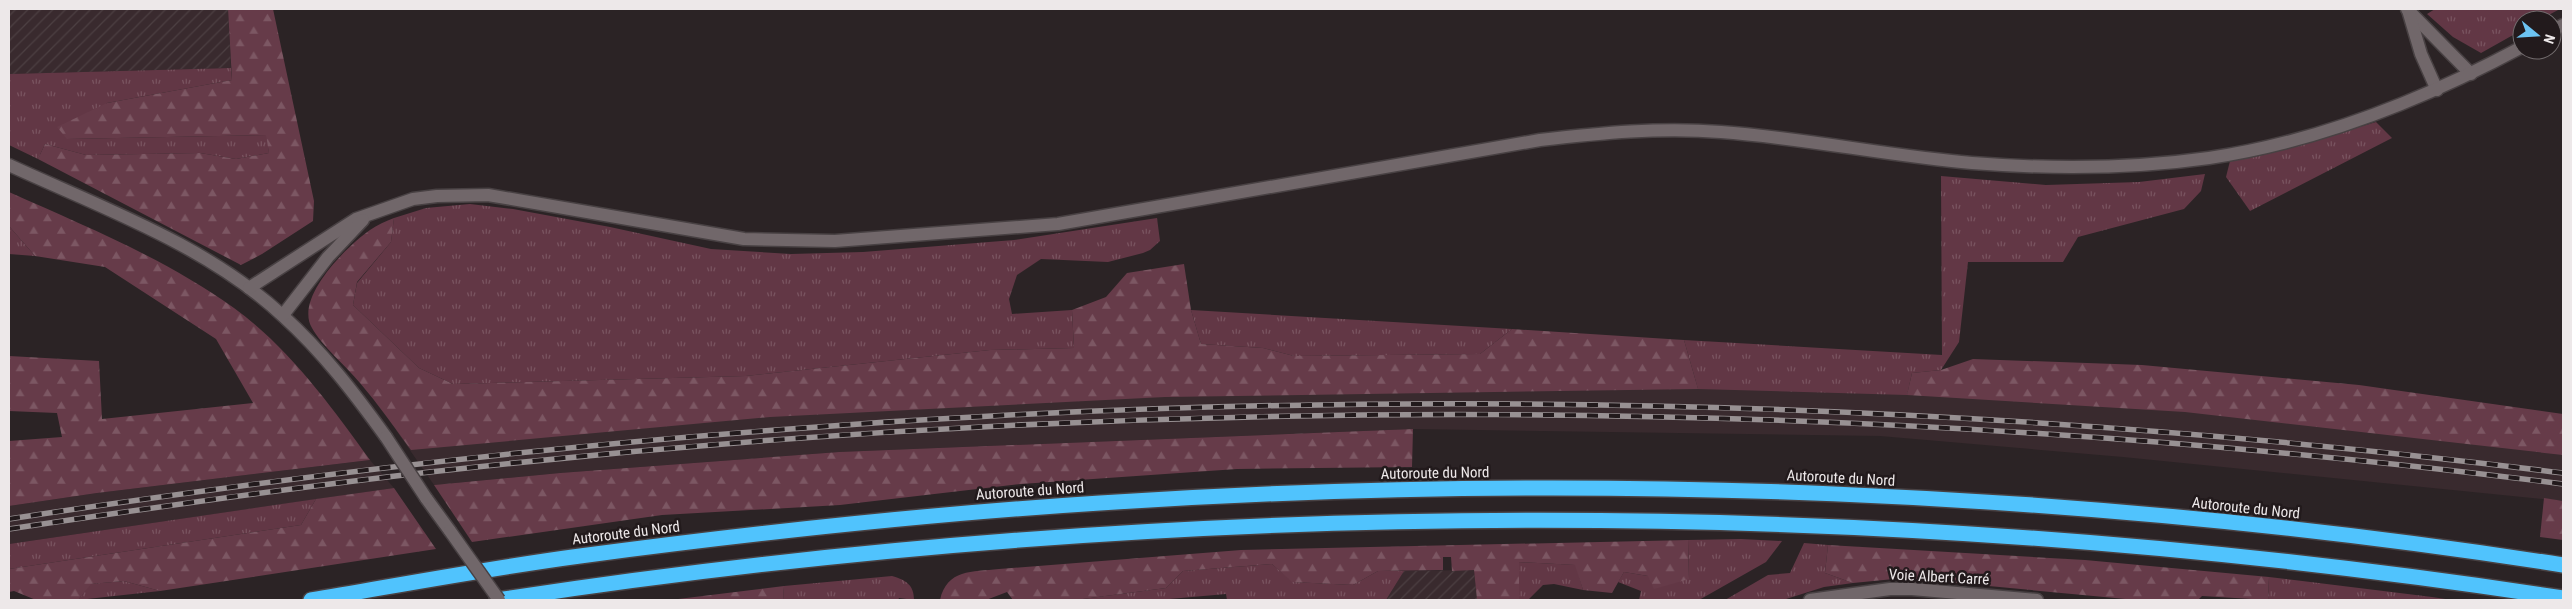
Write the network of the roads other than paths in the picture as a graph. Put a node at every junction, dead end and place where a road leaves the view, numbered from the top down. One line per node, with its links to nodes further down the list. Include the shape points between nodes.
1 (2407, 9): 3 (street); 4 (street, via 2421,54)
2 (2512, 52): 3 (street)
3 (2471, 74): 4 (street)
4 (2437, 90): 6 (street, via 2373,114 2287,140 2209,158 2130,164 2050,167 1970,163 1756,135 1678,130 1540,140 1058,224 912,236 792,242 744,239 488,195 412,199)
5 (9, 166): 7 (street, via 191,251)
6 (368, 215): 7 (street, via 356,219); 8 (street, via 328,257)
7 (249, 288): 8 (street)
8 (282, 315): 12 (street, bridge, via 336,372 386,437)
9 (2563, 565): 11 (highway, Autoroute du Nord, via 2316,532 2008,504 1712,491 1463,489 1198,498 964,513 573,557)
10 (2563, 598): 12 (highway, via 2220,554 2002,536 1817,526 1573,520 1386,522 1071,536 798,560)
11 (310, 600)
12 (498, 600)
13 (1810, 600): 14 (street, Voie Albert Carré, via 1890,589)
14 (2038, 600)

